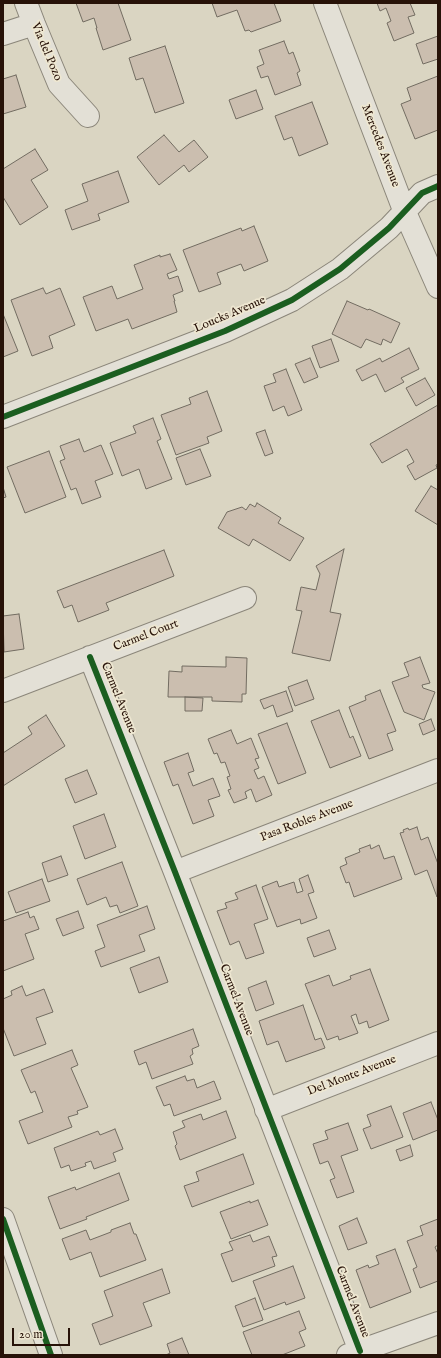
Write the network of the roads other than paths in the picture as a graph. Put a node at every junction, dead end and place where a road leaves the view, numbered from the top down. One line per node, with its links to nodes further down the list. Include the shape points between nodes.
1 (26, 3): 3 (street, Via del Pozo)
2 (325, 3): 7 (street, Mercedes Avenue)
3 (34, 24): 4 (street); 5 (street, Via del Pozo, via 59,84)
4 (3, 34)
5 (88, 116)
6 (438, 186): 7 (street, Loucks Avenue, via 422,193)
7 (404, 210): 8 (street, Mercedes Avenue); 9 (street, Loucks Avenue, via 389,228 340,269 292,300 225,331)
8 (438, 287)
9 (3, 417)
10 (245, 598): 11 (street, Carmel Court)
11 (90, 658): 12 (street, Carmel Court); 14 (street, Carmel Avenue)
12 (3, 690)
13 (438, 770): 14 (street, Pasa Robles Avenue)
14 (175, 872): 16 (street, Carmel Avenue)
15 (438, 1042): 16 (street, Del Monte Avenue)
16 (266, 1110): 19 (street, Carmel Avenue)
17 (3, 1219): 20 (street)
18 (438, 1323): 19 (street)
19 (354, 1353)
20 (51, 1355)

